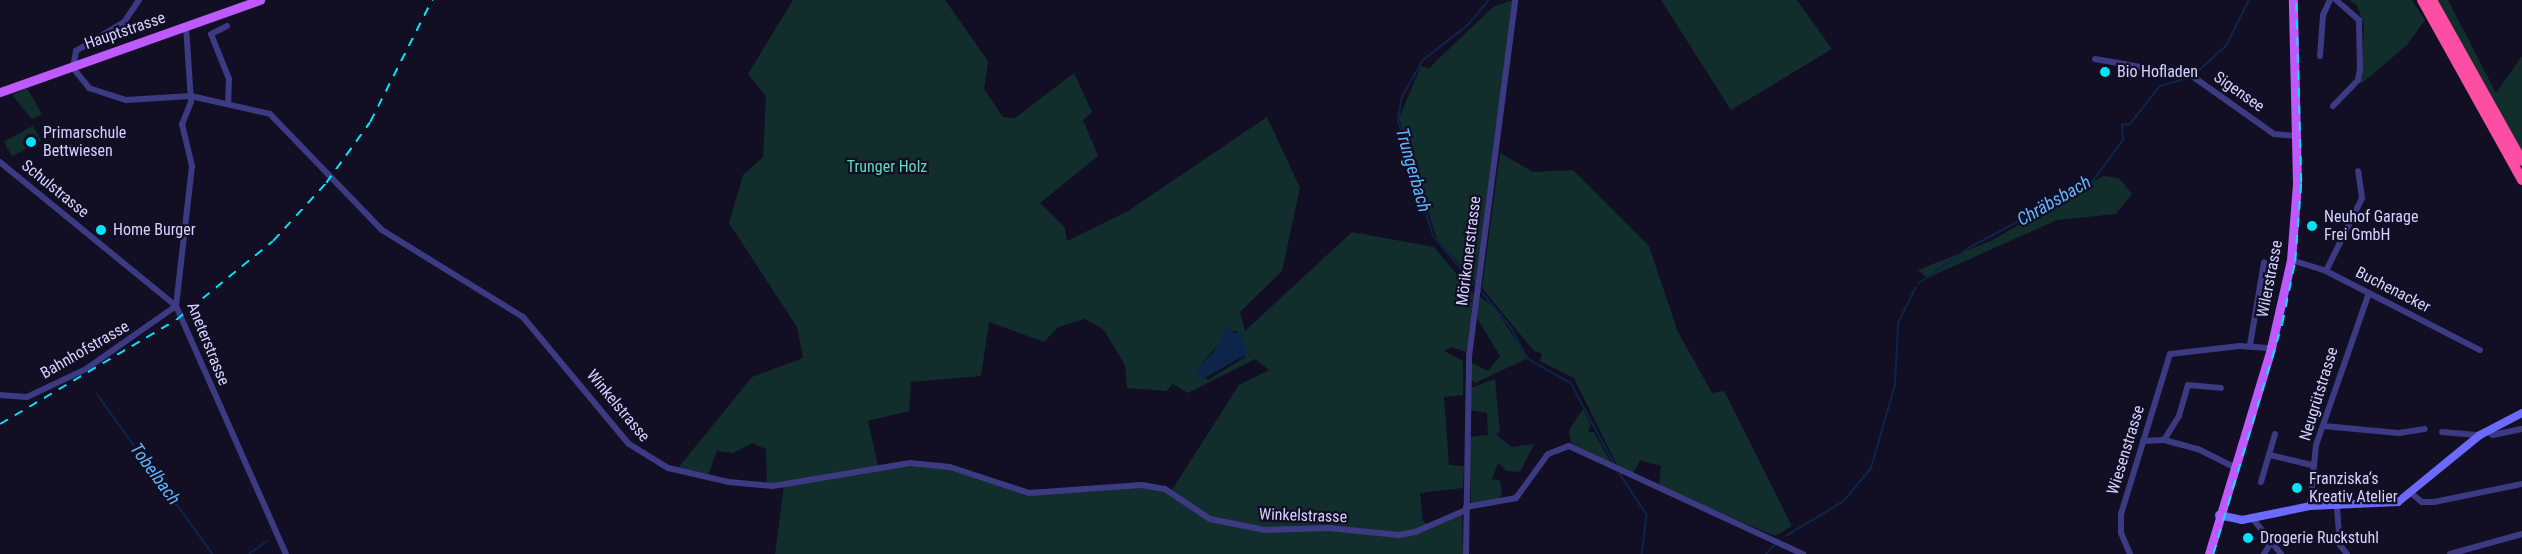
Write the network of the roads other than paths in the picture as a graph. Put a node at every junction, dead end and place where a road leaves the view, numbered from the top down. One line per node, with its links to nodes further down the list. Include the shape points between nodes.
1 (139, 0): 14 (street, via 123,22 79,46)
2 (260, 0): 9 (main road, Hauptstrasse)
3 (1515, 0): 51 (street, Mörikonerstrasse, via 1469,356)
4 (2292, 0): 19 (main road, Wilerstrasse)
5 (2331, 0): 12 (street, via 2323,15)
6 (2337, 0): 18 (street, via 2359,20 2361,69 2358,80)
7 (2422, 0): 23 (highway)
8 (2432, 0): 20 (highway)
9 (249, 2): 10 (main road, Hauptstrasse)
10 (186, 26): 14 (main road, Hauptstrasse); 16 (street, Aneterstrasse)
11 (227, 26): 17 (street, via 211,33 229,79)
12 (2320, 57)
13 (2095, 59): 19 (street, Sigensee, via 2192,76 2274,134)
14 (73, 65): 15 (main road, Hauptstrasse); 16 (street, Winkelstrasse, via 89,88 126,100)
15 (0, 92)
16 (191, 96): 17 (street, Winkelstrasse); 28 (street, Aneterstrasse, via 182,124 192,166)
17 (228, 102): 51 (street, Winkelstrasse, via 270,114 382,230 523,316 629,444 668,468 729,482 773,486 903,464 941,465 1029,493 1142,484 1165,489 1210,519 1245,527 1415,532)
18 (2333, 106)
19 (2296, 136): 24 (main road, Wilerstrasse)
20 (2522, 161)
21 (0, 162): 28 (street, Schulstrasse)
22 (2358, 171): 26 (street, via 2362,198)
23 (2522, 180)
24 (2291, 260): 26 (street, Buchenacker); 30 (main road, Wilerstrasse)
25 (2264, 262): 29 (street)
26 (2326, 271): 27 (street, Buchenacker)
27 (2369, 293): 31 (street, Buchenacker); 35 (street, Neugrütstrasse)
28 (176, 306): 33 (street, Bahnhofstrasse, via 86,369 27,397); 56 (street, Aneterstrasse)
29 (2250, 345): 30 (street); 42 (street, Wiesenstrasse, via 2170,354)
30 (2271, 348): 45 (main road, Wilerstrasse)
31 (2480, 350)
32 (2221, 388): 41 (street, via 2188,385 2176,422)
33 (0, 395)
34 (2522, 413): 39 (street)
35 (2323, 426): 36 (street, via 2399,433); 44 (street, Neugrütstrasse)
36 (2425, 429)
37 (2522, 429): 39 (street, via 2493,435)
38 (2442, 432): 39 (street)
39 (2483, 433): 48 (street)
40 (2275, 434): 43 (street)
41 (2164, 440): 42 (street); 45 (street)
42 (2143, 441): 59 (street, Wiesenstrasse, via 2121,514 2121,533)
43 (2270, 455): 44 (street); 46 (street)
44 (2312, 465): 49 (street, Neugrütstrasse)
45 (2236, 468): 52 (main road, Wilerstrasse)
46 (2261, 482)
47 (2522, 484): 48 (street, via 2434,502 2422,502)
48 (2412, 494): 50 (street, via 2392,503)
49 (2310, 506): 50 (street); 53 (street)
50 (2337, 506): 63 (street, via 2340,545)
51 (1466, 509): 57 (street, Mörikonerstrasse); 58 (street, via 1516,498 1551,451 1573,447)
52 (2219, 515): 53 (street); 60 (main road, Wilerstrasse)
53 (2253, 519): 55 (street)
54 (2522, 534): 64 (street)
55 (2271, 543): 61 (street); 62 (street)
56 (286, 554)
57 (1466, 554)
58 (1803, 554)
59 (2130, 554)
60 (2209, 554)
61 (2264, 554)
62 (2281, 554)
63 (2347, 554)
64 (2450, 554)

